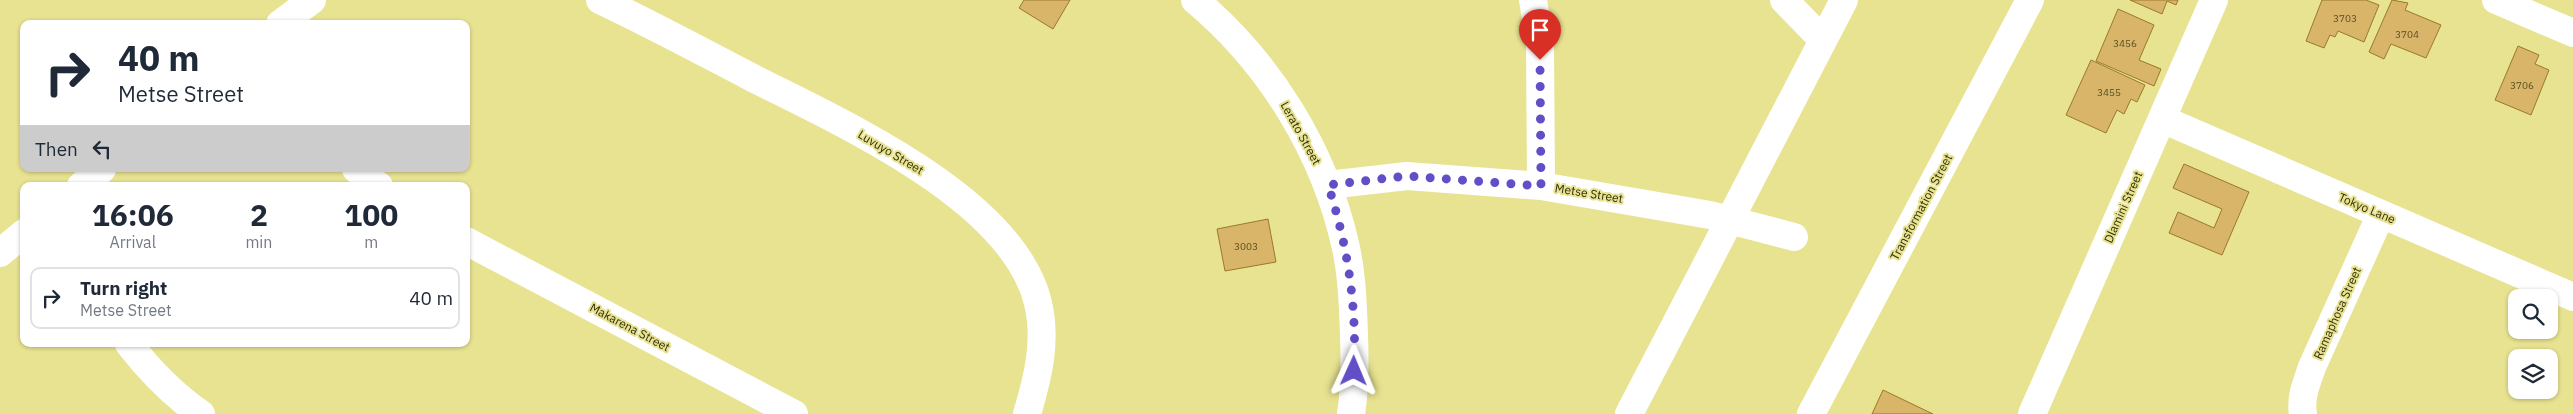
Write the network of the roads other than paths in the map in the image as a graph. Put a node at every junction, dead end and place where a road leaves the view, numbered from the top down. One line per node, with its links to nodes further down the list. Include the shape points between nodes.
1 (312, 0): 10 (street)
2 (600, 0): 30 (street, Luvuyo Street, via 864,134 918,168 976,212 1002,238 1022,265 1038,302 1042,345)
3 (1195, 0): 18 (street, Lerato Street, via 1241,45 1271,82 1297,122)
4 (1532, 0): 19 (street, via 1540,44)
5 (1784, 0): 12 (street)
6 (1844, 0): 12 (street)
7 (2030, 0): 33 (street, Transformation Street)
8 (2214, 0): 13 (street, Dlamini Street)
9 (2496, 0): 11 (street)
10 (285, 20)
11 (2573, 33)
12 (1823, 40): 21 (street)
13 (2162, 119): 20 (street, Tokyo Lane); 34 (street, Dlamini Street)
14 (98, 172): 16 (street)
15 (360, 172): 17 (street)
16 (86, 182)
17 (374, 182)
18 (1328, 185): 19 (street, Metse Street, via 1407,176); 31 (street, Lerato Street, via 1346,249 1353,295 1355,353)
19 (1541, 186): 21 (street, Metse Street)
20 (2381, 214): 26 (street, Tokyo Lane); 35 (street, Ramaphosa Street, via 2312,367 2305,387)
21 (1729, 219): 23 (street, Metse Street); 32 (street)
22 (20, 237): 25 (street)
23 (1794, 237)
24 (470, 243): 29 (street, Makarena Street)
25 (0, 253)
26 (2573, 297)
27 (131, 347): 28 (street, via 151,372)
28 (201, 414)
29 (794, 414)
30 (1027, 414)
31 (1351, 414)
32 (1629, 414)
33 (1811, 414)
34 (2032, 414)
35 (2303, 414)

